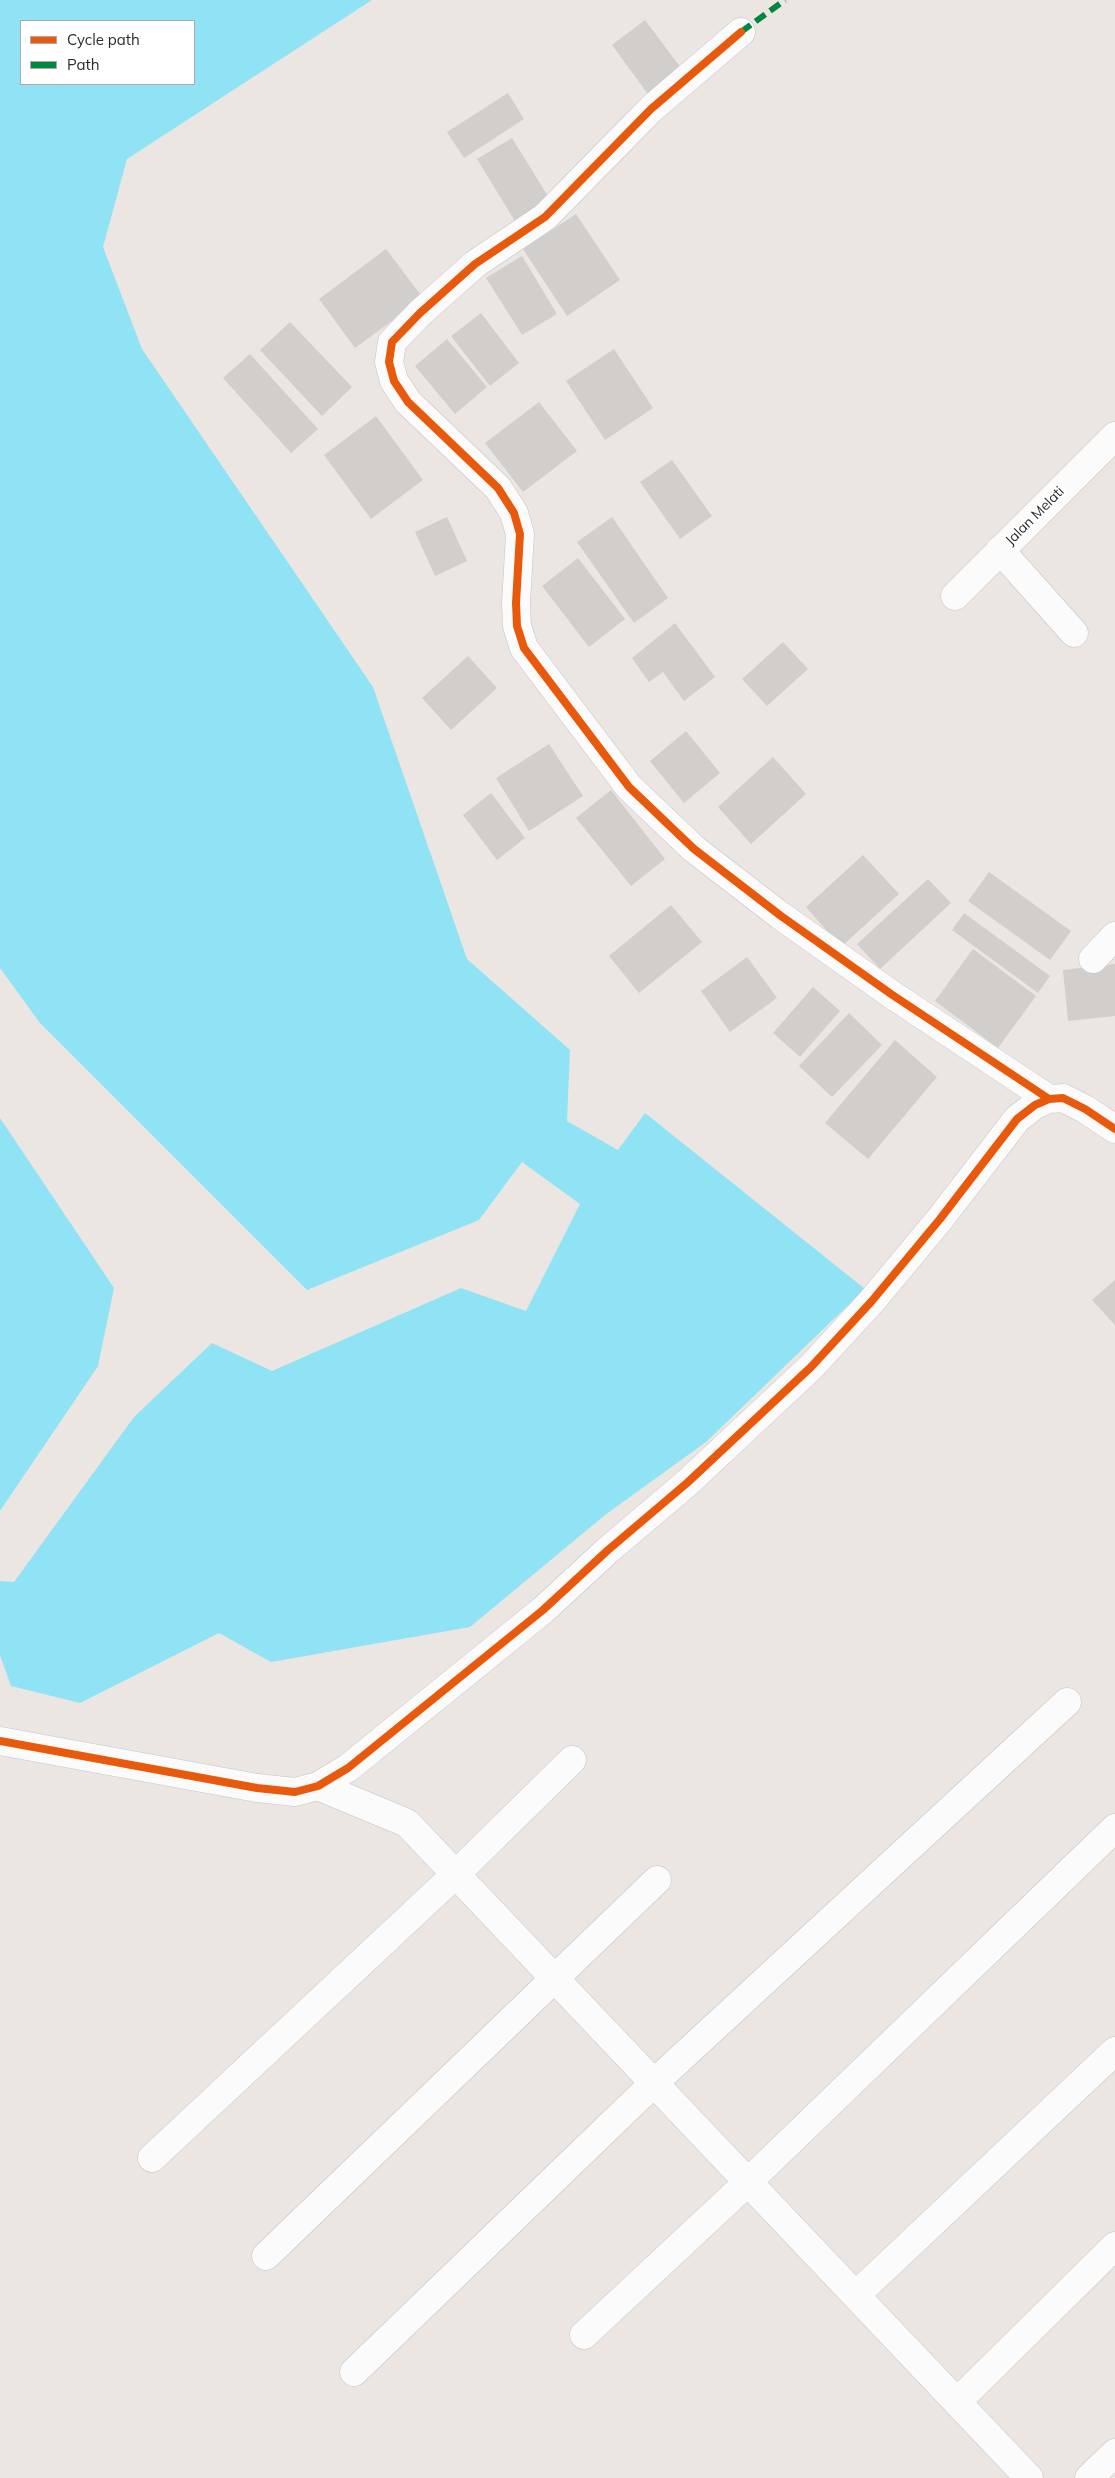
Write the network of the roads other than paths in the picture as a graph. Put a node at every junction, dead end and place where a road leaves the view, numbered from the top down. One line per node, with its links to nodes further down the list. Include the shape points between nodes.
1 (741, 32): 8 (street, via 651,109 545,217 475,264 420,313 392,342 389,362 394,381 408,402 498,488 514,513 520,534 517,626 524,648 629,787 694,849 781,916 891,994)
2 (1115, 436): 3 (street, Jalan Melati)
3 (1000, 550): 4 (street, Jalan Melati); 5 (street)
4 (955, 596)
5 (1074, 633)
6 (1115, 936): 7 (street)
7 (1093, 959)
8 (1049, 1098): 9 (street, via 1063,1098 1085,1108); 13 (street, via 1017,1119 940,1219 871,1302 811,1367 687,1483 543,1610 348,1768)
9 (1115, 1129)
10 (1067, 1702): 19 (street)
11 (0, 1741): 13 (street, via 257,1788 295,1792)
12 (572, 1760): 15 (street)
13 (318, 1786): 15 (street, via 408,1822)
14 (1115, 1828): 21 (street)
15 (456, 1874): 17 (street); 20 (street)
16 (657, 1880): 17 (street)
17 (554, 1978): 19 (street); 23 (street)
18 (1115, 2052): 24 (street)
19 (654, 2082): 21 (street); 26 (street)
20 (152, 2158)
21 (748, 2182): 24 (street); 25 (street)
22 (1115, 2246): 27 (street)
23 (266, 2256)
24 (856, 2296): 27 (street)
25 (584, 2336)
26 (354, 2372)
27 (957, 2402): 29 (street)
28 (1115, 2453): 30 (street)
29 (1029, 2478)
30 (1089, 2478)

